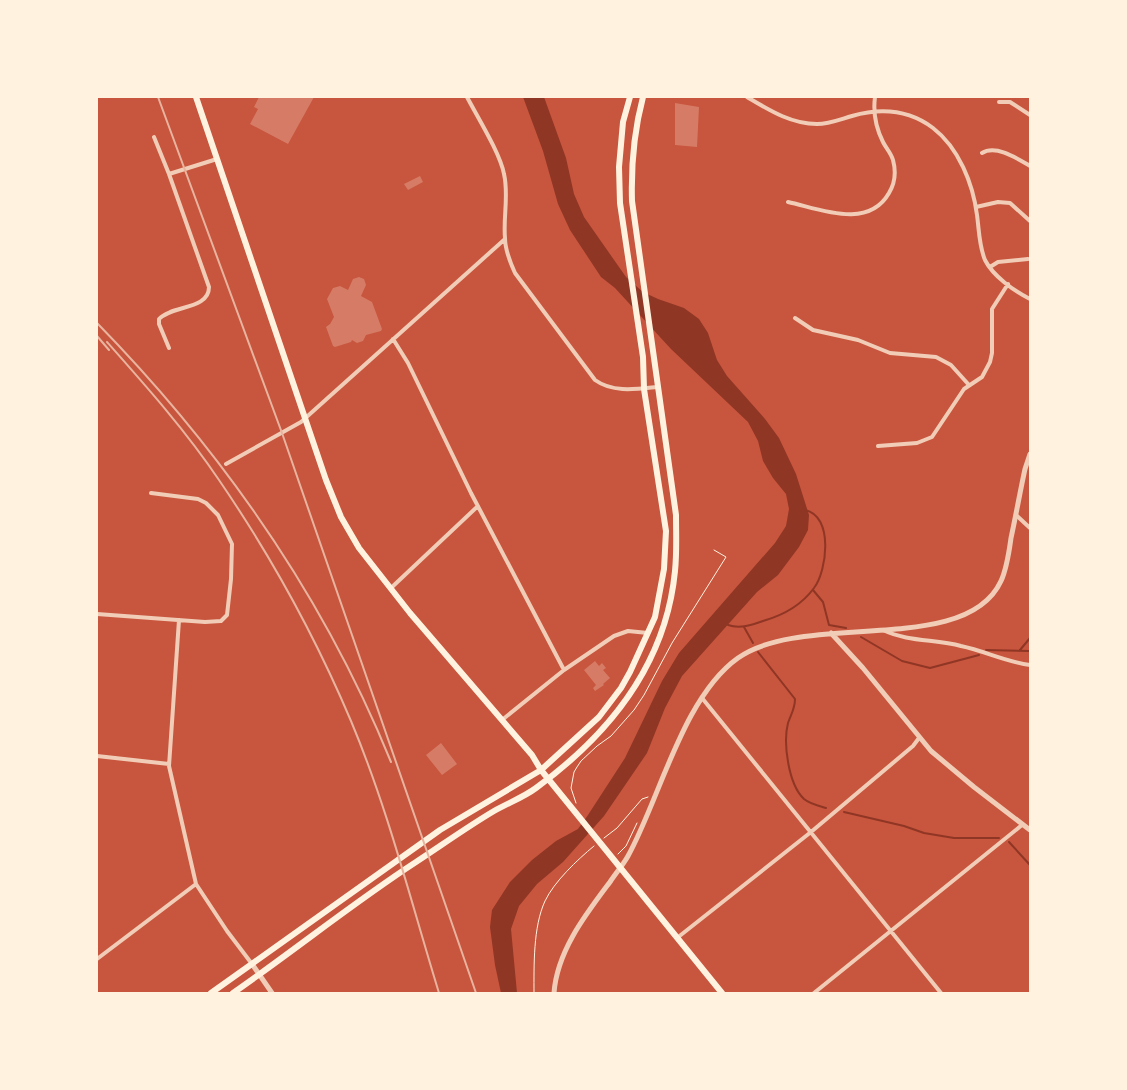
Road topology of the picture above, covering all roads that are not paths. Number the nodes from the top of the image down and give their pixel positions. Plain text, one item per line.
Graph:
1 (196, 97) edge
2 (467, 97) edge
3 (630, 97) edge
4 (643, 97) edge
5 (747, 97) edge
6 (875, 97) edge
7 (1000, 102) dead end
8 (874, 111) junction
9 (1030, 115) edge
10 (154, 137) dead end
11 (982, 153) dead end
12 (218, 159) junction
13 (1030, 166) edge
14 (170, 174) junction
15 (788, 202) dead end
16 (976, 207) junction
17 (1030, 222) edge
18 (504, 239) junction
19 (1028, 259) dead end
20 (990, 267) junction
21 (1008, 284) junction
22 (1030, 299) edge
23 (795, 318) dead end
24 (393, 339) junction
25 (169, 348) dead end
26 (969, 386) junction
27 (644, 388) junction
28 (657, 388) junction
29 (305, 418) junction
30 (878, 446) dead end
31 (1030, 454) edge
32 (226, 464) dead end
33 (151, 493) dead end
34 (478, 506) junction
35 (1016, 515) junction
36 (1030, 528) edge
37 (391, 588) junction
38 (97, 614) edge
39 (179, 620) junction
40 (881, 629) junction
41 (648, 632) junction
42 (831, 633) junction
43 (1030, 665) edge
44 (564, 670) junction
45 (702, 698) junction
46 (502, 720) junction
47 (919, 738) junction
48 (97, 756) edge
49 (168, 764) junction
50 (541, 770) junction
51 (548, 779) junction
52 (1022, 825) junction
53 (1030, 830) edge
54 (811, 832) junction
55 (620, 868) junction
56 (196, 884) junction
57 (892, 930) junction
58 (677, 938) junction
59 (97, 959) edge
60 (252, 964) junction
61 (260, 975) junction
62 (211, 993) edge
63 (233, 993) edge
64 (272, 993) edge
65 (554, 993) edge
66 (722, 993) edge
67 (814, 993) edge
68 (941, 993) edge

1 - 12 main road
2 - 18 street
3 - 27 main road
4 - 28 main road
5 - 8 street
6 - 8 street
7 - 9 street
8 - 15 street
8 - 16 street
10 - 14 street
11 - 13 street
12 - 14 street
12 - 29 main road
14 - 25 street
16 - 17 street
16 - 20 street
18 - 24 street
18 - 27 street
19 - 20 street
20 - 21 street
21 - 22 street
21 - 26 street
23 - 26 street
24 - 29 street
24 - 34 street
26 - 30 street
27 - 28 street
27 - 41 main road
28 - 51 main road
29 - 32 street
29 - 37 main road
31 - 35 street
33 - 39 street
34 - 37 street
34 - 44 street
35 - 36 street
35 - 40 street
37 - 46 main road
38 - 39 street
39 - 49 street
40 - 42 street
40 - 43 street
41 - 44 street
41 - 50 main road
42 - 45 street
42 - 47 street
44 - 46 street
45 - 54 street
45 - 55 street
46 - 50 main road
47 - 52 street
47 - 54 street
48 - 49 street
49 - 56 street
50 - 51 main road
50 - 60 main road
51 - 55 main road
51 - 61 main road
52 - 53 street
52 - 57 street
54 - 57 street
54 - 58 street
55 - 58 main road
55 - 65 street
56 - 59 street
56 - 60 street
57 - 67 street
57 - 68 street
58 - 66 main road
60 - 61 street
60 - 62 main road
61 - 63 main road
61 - 64 street

